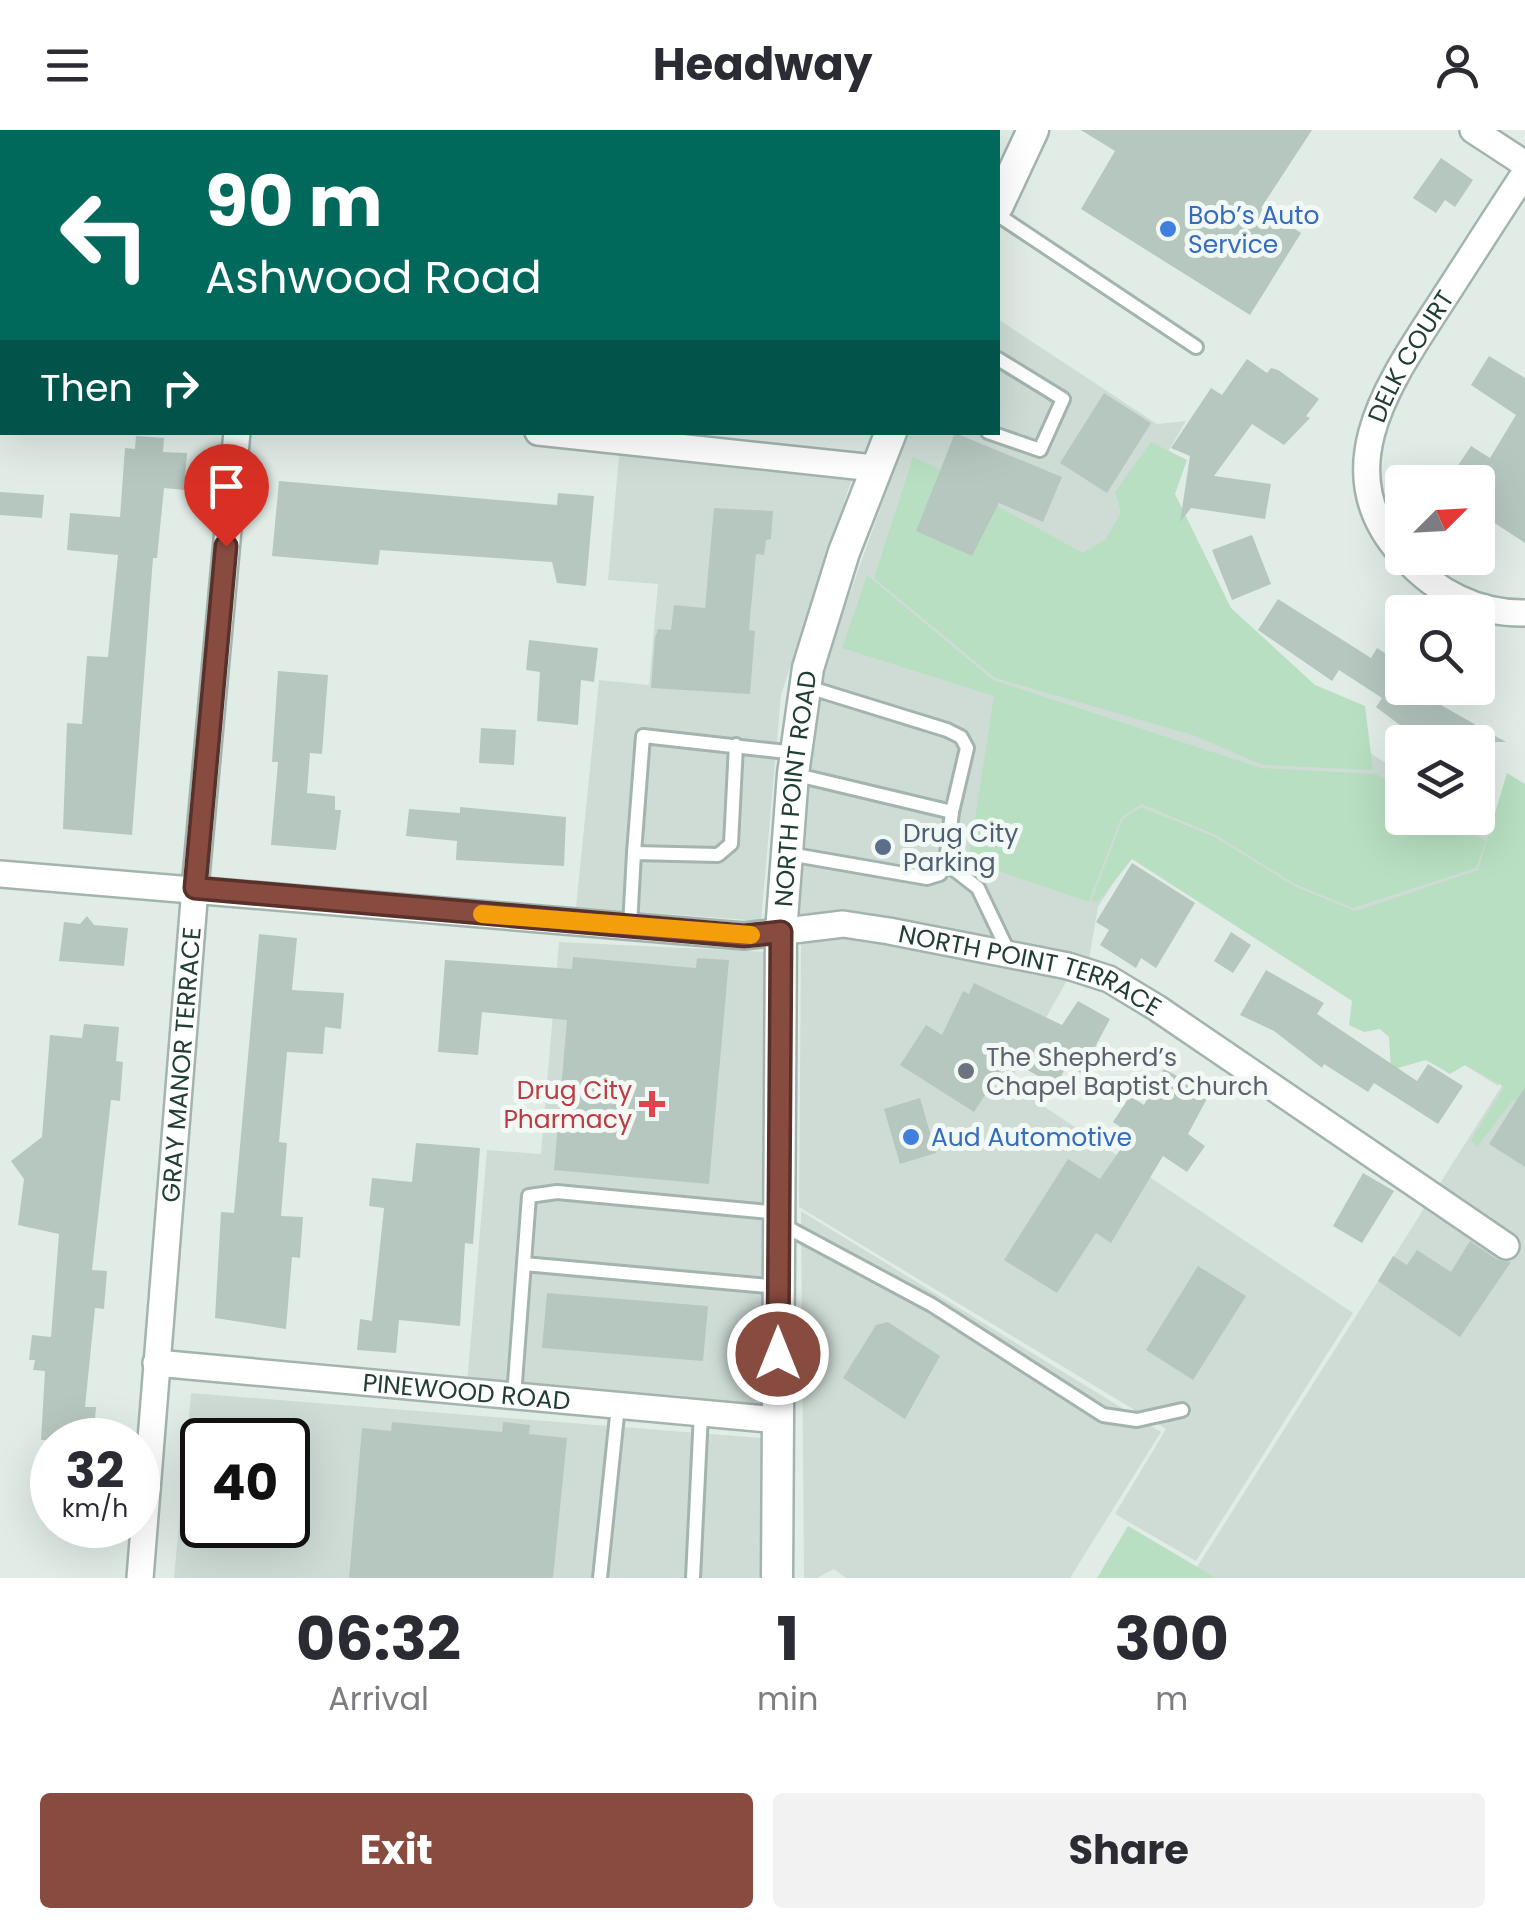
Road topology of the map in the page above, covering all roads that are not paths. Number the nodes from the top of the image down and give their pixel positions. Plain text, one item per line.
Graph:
1 (1033, 130) edge
2 (1472, 130) edge
3 (1525, 164) edge
4 (1525, 172) edge
5 (1000, 201) edge
6 (1000, 216) edge
7 (1196, 347) dead end
8 (1000, 360) edge
9 (237, 435) edge
10 (566, 435) edge
11 (890, 435) edge
12 (997, 435) edge
13 (874, 468) junction
14 (1385, 525) edge
15 (1425, 575) edge
16 (1525, 613) edge
17 (805, 686) junction
18 (736, 745) junction
19 (794, 764) junction
20 (952, 812) junction
21 (634, 853) junction
22 (787, 853) junction
23 (946, 863) junction
24 (0, 874) edge
25 (195, 888) junction
26 (630, 926) junction
27 (781, 932) junction
28 (1010, 954) junction
29 (779, 1218) junction
30 (1506, 1246) dead end
31 (524, 1264) junction
32 (778, 1288) junction
33 (156, 1363) junction
34 (514, 1396) junction
35 (618, 1406) junction
36 (1182, 1410) dead end
37 (701, 1413) junction
38 (778, 1420) junction
39 (140, 1578) edge
40 (600, 1578) edge
41 (693, 1578) edge
42 (777, 1578) edge

1 - 5 street
2 - 3 street
4 - 14 street, DELK COURT
6 - 7 lane
8 - 12 lane
9 - 25 street, GRAY MANOR TERRACE
10 - 13 street
11 - 13 street, NORTH POINT ROAD
13 - 17 street, NORTH POINT ROAD
15 - 16 street, DELK COURT
17 - 19 street, NORTH POINT ROAD
17 - 20 lane
18 - 19 lane
18 - 21 lane
18 - 21 lane
19 - 20 lane
19 - 22 street, NORTH POINT ROAD
20 - 23 lane
21 - 26 lane
22 - 23 lane
22 - 27 street, NORTH POINT ROAD
23 - 28 lane
24 - 25 street, NORTH POINT TERRACE
25 - 26 street, NORTH POINT TERRACE
25 - 33 street, GRAY MANOR TERRACE
26 - 27 street, NORTH POINT TERRACE
27 - 28 street, NORTH POINT TERRACE
27 - 29 street, NORTH POINT ROAD
28 - 30 street, NORTH POINT TERRACE
29 - 31 lane
29 - 32 street, NORTH POINT ROAD
29 - 36 lane
31 - 32 lane
31 - 34 lane
32 - 38 street, NORTH POINT ROAD
33 - 34 street, PINEWOOD ROAD
33 - 39 street, GRAY MANOR TERRACE
34 - 35 street, PINEWOOD ROAD
35 - 37 street, PINEWOOD ROAD
35 - 40 lane
37 - 38 street, PINEWOOD ROAD
37 - 41 lane
38 - 42 street, NORTH POINT ROAD

